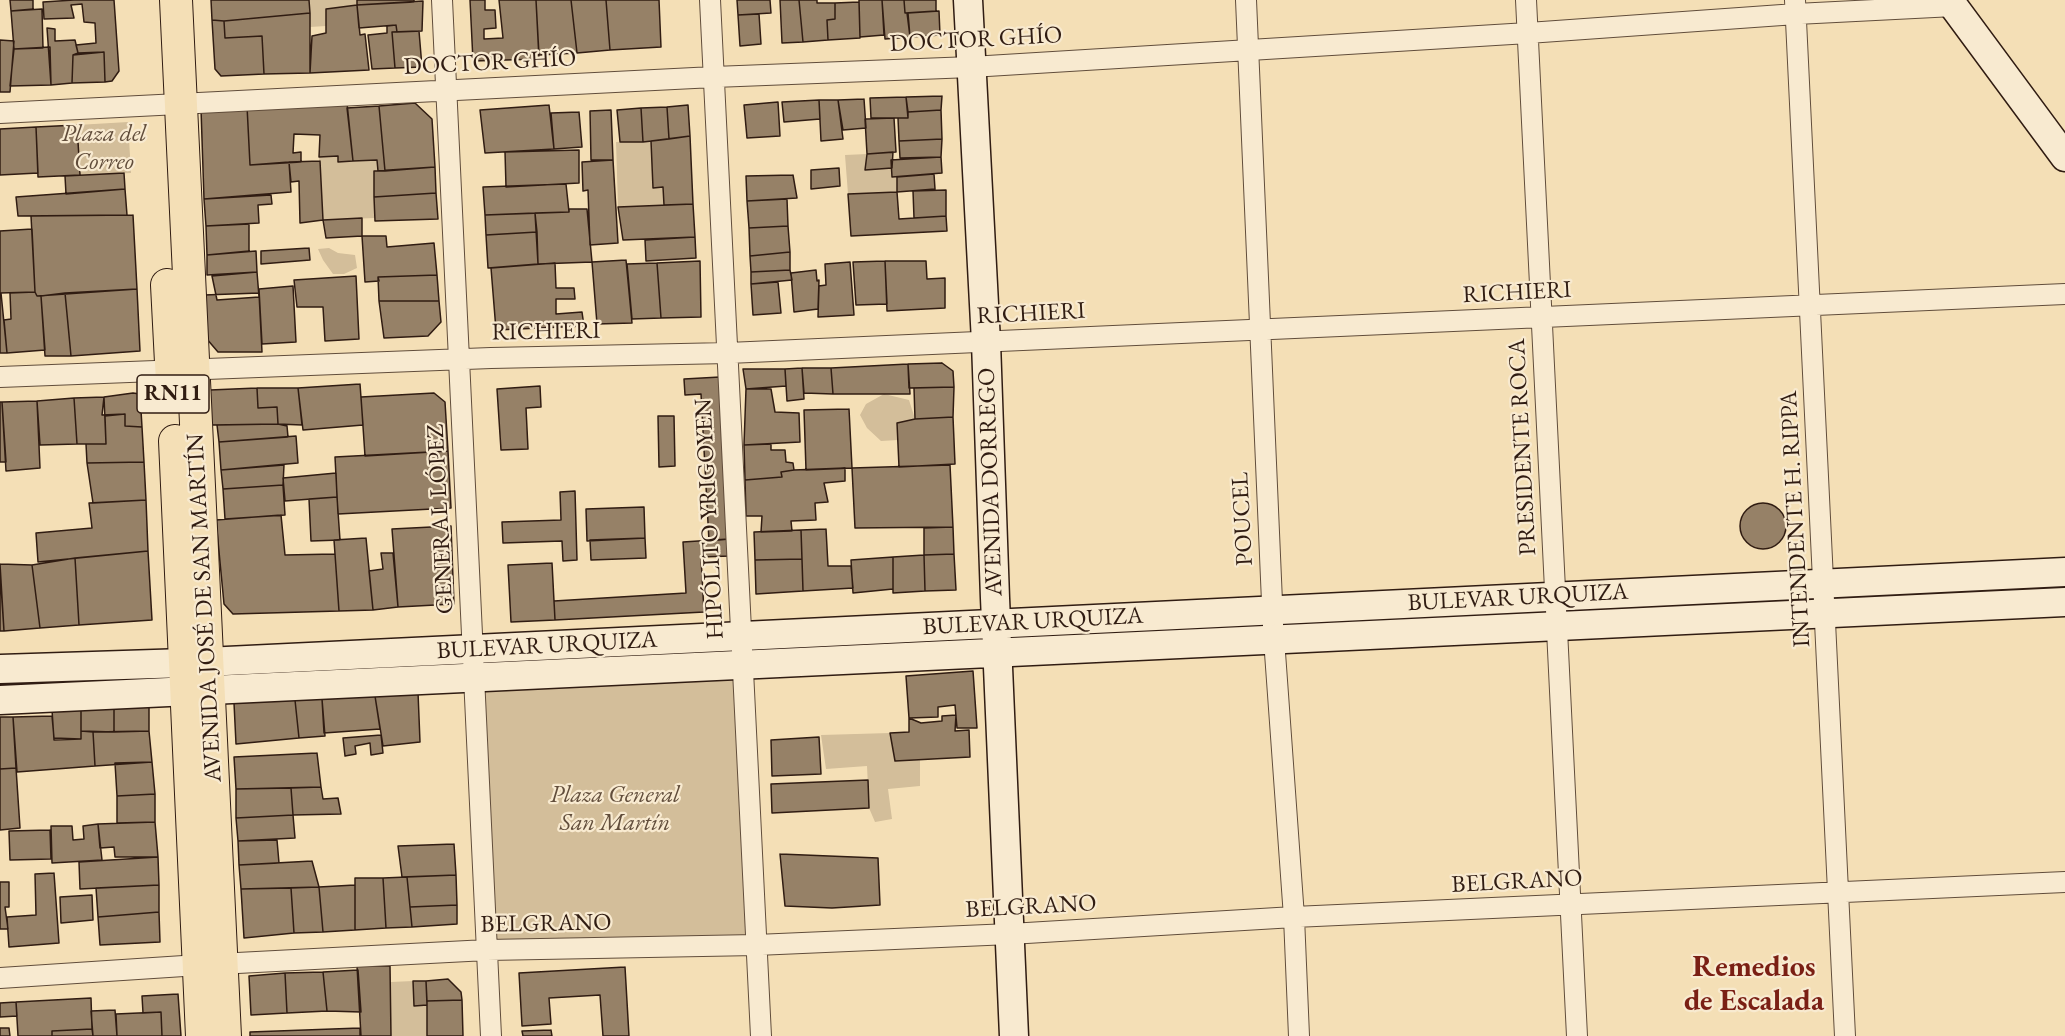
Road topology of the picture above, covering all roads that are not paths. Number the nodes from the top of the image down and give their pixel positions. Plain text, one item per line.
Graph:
1 (154, 0) edge
2 (176, 0) edge
3 (442, 0) edge
4 (710, 0) edge
5 (968, 0) edge
6 (1246, 0) edge
7 (1526, 0) edge
8 (1951, 3) edge
9 (1796, 7) edge
10 (1528, 33) junction
11 (1249, 50) junction
12 (972, 68) junction
13 (714, 77) junction
14 (447, 91) junction
15 (170, 104) junction
16 (0, 113) edge
17 (2065, 157) edge
18 (2065, 294) edge
19 (1811, 305) junction
20 (1542, 317) junction
21 (1259, 330) junction
22 (986, 342) junction
23 (728, 353) junction
24 (459, 361) junction
25 (183, 370) junction
26 (0, 377) edge
27 (2065, 572) edge
28 (1824, 584) junction
29 (1555, 596) junction
30 (2065, 602) edge
31 (1272, 610) junction
32 (1826, 613) junction
33 (996, 624) junction
34 (1557, 626) junction
35 (742, 636) junction
36 (1274, 639) junction
37 (997, 652) junction
38 (473, 663) junction
39 (743, 664) junction
40 (0, 669) edge
41 (197, 677) junction
42 (0, 700) edge
43 (2065, 882) edge
44 (1839, 894) junction
45 (1571, 904) junction
46 (1293, 917) junction
47 (1010, 934) junction
48 (756, 945) junction
49 (486, 950) junction
50 (210, 964) junction
51 (0, 978) edge
52 (202, 1036) edge
53 (225, 1036) edge
54 (490, 1036) edge
55 (761, 1036) edge
56 (1014, 1036) edge
57 (1299, 1036) edge
58 (1577, 1036) edge
59 (1845, 1036) edge

1 - 15 main road, AVENIDA JOSÉ DE SAN MARTÍN / RN11
2 - 15 main road, AVENIDA JOSÉ DE SAN MARTÍN / RN11
3 - 14 street, GENERAL LÓPEZ
4 - 13 street, HIPÓLITO YRIGOYEN
5 - 12 main road, AVENIDA DORREGO
6 - 11 street, POUCEL
7 - 10 street, PRESIDENTE ROCA
8 - 9 street, DOCTOR GHÍO
8 - 17 main road
9 - 10 street, DOCTOR GHÍO
9 - 19 street, INTENDENTE H. RIPPA
10 - 11 street, DOCTOR GHÍO
10 - 20 street, PRESIDENTE ROCA
11 - 12 street, DOCTOR GHÍO
11 - 21 street, POUCEL
12 - 13 street, DOCTOR GHÍO
12 - 22 main road, AVENIDA DORREGO
13 - 14 street, DOCTOR GHÍO
13 - 23 street, HIPÓLITO YRIGOYEN
14 - 15 street, DOCTOR GHÍO
14 - 24 street, GENERAL LÓPEZ
15 - 16 street, DOCTOR GHÍO
15 - 25 main road, AVENIDA JOSÉ DE SAN MARTÍN / RN11
18 - 19 street, RICHIERI
19 - 20 street, RICHIERI
19 - 28 street, INTENDENTE H. RIPPA
20 - 21 street, RICHIERI
20 - 29 street, PRESIDENTE ROCA
21 - 22 street, RICHIERI
21 - 31 street, POUCEL
22 - 23 street, RICHIERI
22 - 33 main road, AVENIDA DORREGO
23 - 24 street, RICHIERI
23 - 35 street, HIPÓLITO YRIGOYEN
24 - 25 street, RICHIERI
24 - 38 street, GENERAL LÓPEZ
25 - 26 street, RICHIERI
25 - 41 main road, AVENIDA JOSÉ DE SAN MARTÍN / RN11
27 - 28 main road, BULEVAR URQUIZA
28 - 29 main road, BULEVAR URQUIZA
28 - 32 street, INTENDENTE H. RIPPA
29 - 31 main road, BULEVAR URQUIZA
29 - 34 street, PRESIDENTE ROCA
30 - 32 main road, BULEVAR URQUIZA
31 - 33 main road, BULEVAR URQUIZA
31 - 36 street, POUCEL
32 - 34 main road, BULEVAR URQUIZA
32 - 44 street, INTENDENTE H. RIPPA
33 - 35 main road, BULEVAR URQUIZA
33 - 37 main road, AVENIDA DORREGO
34 - 36 main road, BULEVAR URQUIZA
34 - 45 street, PRESIDENTE ROCA
35 - 38 main road, BULEVAR URQUIZA
35 - 39 street, HIPÓLITO YRIGOYEN
36 - 37 main road, BULEVAR URQUIZA
36 - 46 street, POUCEL
37 - 39 main road, BULEVAR URQUIZA
37 - 47 main road, AVENIDA DORREGO
38 - 39 main road, BULEVAR URQUIZA
38 - 41 main road, BULEVAR URQUIZA
38 - 49 street, GENERAL LÓPEZ
39 - 48 street, HIPÓLITO YRIGOYEN
40 - 41 main road, BULEVAR URQUIZA
41 - 42 main road, BULEVAR URQUIZA
41 - 50 main road, AVENIDA JOSÉ DE SAN MARTÍN / RN11
43 - 44 street, BELGRANO
44 - 45 street, BELGRANO
44 - 59 street, INTENDENTE H. RIPPA
45 - 46 street, BELGRANO
45 - 58 street, PRESIDENTE ROCA
46 - 47 street, BELGRANO
46 - 57 street, POUCEL
47 - 48 street, BELGRANO
47 - 56 main road, AVENIDA DORREGO
48 - 49 street, BELGRANO
48 - 55 street, HIPÓLITO YRIGOYEN
49 - 50 street, BELGRANO
49 - 54 street, GENERAL LÓPEZ
50 - 51 street, BELGRANO
50 - 52 main road, AVENIDA JOSÉ DE SAN MARTÍN / RN11
50 - 53 main road, AVENIDA JOSÉ DE SAN MARTÍN / RN11

